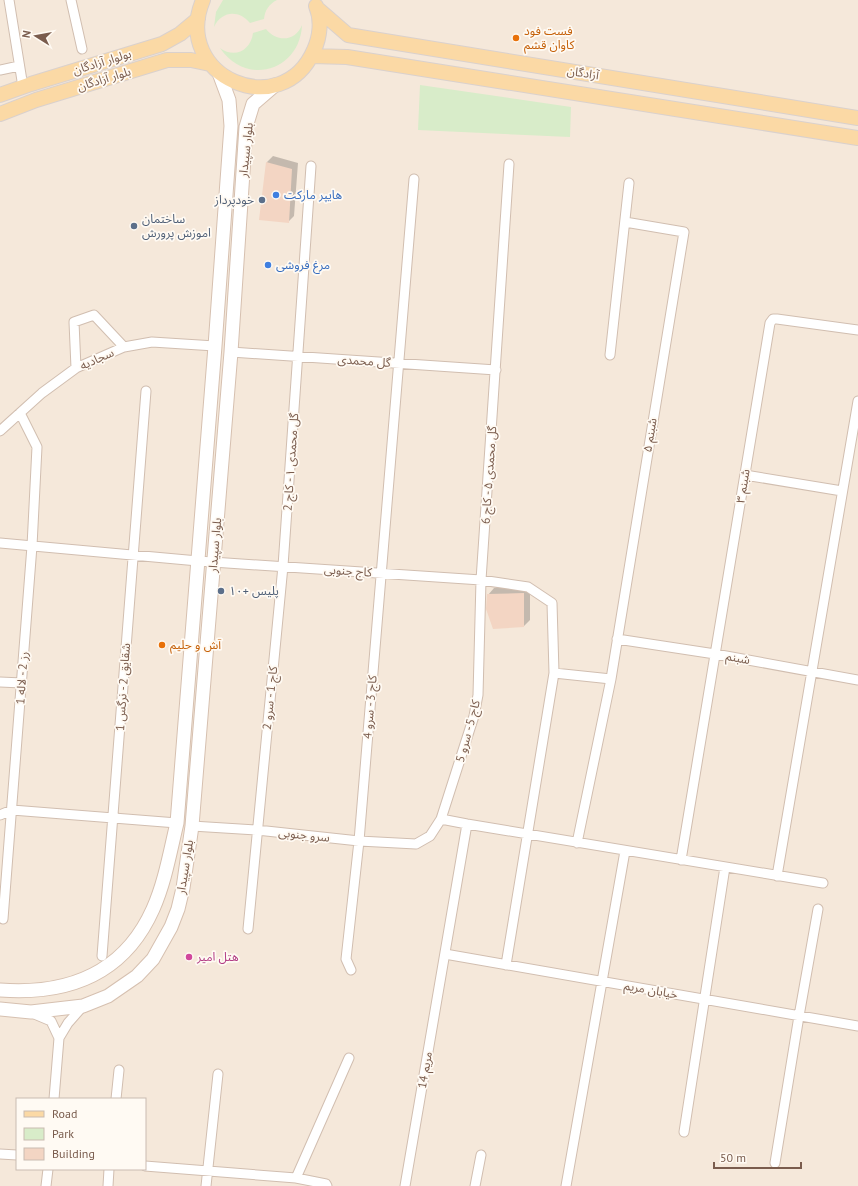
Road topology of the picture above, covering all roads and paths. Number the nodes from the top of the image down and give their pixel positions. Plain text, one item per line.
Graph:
1 (9, 0) edge
2 (72, 0) edge
3 (203, 0) edge
4 (316, 5) edge
5 (198, 19) junction
6 (82, 49) dead end
7 (312, 56) junction
8 (20, 66) junction
9 (214, 69) junction
10 (0, 70) edge
11 (275, 85) junction
12 (23, 87) junction
13 (0, 95) edge
14 (761, 102) junction
15 (0, 114) edge
16 (858, 118) edge
17 (757, 122) junction
18 (858, 138) edge
19 (509, 164) dead end
20 (311, 166) dead end
21 (414, 179) dead end
22 (629, 183) dead end
23 (624, 222) junction
24 (858, 330) edge
25 (215, 346) junction
26 (124, 347) junction
27 (231, 352) junction
28 (610, 355) dead end
29 (298, 357) junction
30 (399, 364) junction
31 (76, 368) junction
32 (496, 370) junction
33 (146, 391) dead end
34 (858, 401) edge
35 (20, 413) junction
36 (0, 431) edge
37 (745, 475) junction
38 (842, 491) junction
39 (0, 543) edge
40 (32, 546) junction
41 (133, 555) junction
42 (198, 561) junction
43 (214, 562) junction
44 (283, 566) junction
45 (381, 573) junction
46 (481, 580) junction
47 (617, 639) junction
48 (715, 654) junction
49 (813, 672) junction
50 (554, 673) junction
51 (611, 679) junction
52 (858, 680) edge
53 (0, 682) edge
54 (22, 683) junction
55 (0, 809) edge
56 (12, 810) junction
57 (0, 815) edge
58 (113, 818) junction
59 (441, 819) junction
60 (177, 823) junction
61 (467, 824) junction
62 (192, 826) junction
63 (257, 830) junction
64 (527, 834) junction
65 (359, 841) junction
66 (578, 843) junction
67 (416, 844) joint
68 (625, 851) junction
69 (680, 860) junction
70 (725, 867) junction
71 (777, 876) junction
72 (823, 883) dead end
73 (818, 909) dead end
74 (3, 919) dead end
75 (248, 929) dead end
76 (445, 954) junction
77 (102, 956) dead end
78 (506, 965) junction
79 (351, 970) dead end
80 (602, 981) junction
81 (0, 990) edge
82 (704, 999) junction
83 (83, 1006) junction
84 (0, 1009) edge
85 (31, 1012) junction
86 (799, 1016) junction
87 (858, 1026) edge
88 (58, 1038) junction
89 (349, 1058) dead end
90 (119, 1070) dead end
91 (218, 1074) dead end
92 (54, 1098) edge
93 (116, 1098) edge
94 (684, 1132) dead end
95 (0, 1154) edge
96 (16, 1155) edge
97 (481, 1155) dead end
98 (775, 1163) dead end
99 (146, 1166) edge
100 (48, 1170) edge
101 (109, 1170) edge
102 (208, 1171) junction
103 (296, 1178) junction
104 (46, 1186) edge
105 (108, 1186) edge
106 (206, 1186) edge
107 (327, 1186) edge
108 (405, 1186) edge
109 (476, 1186) edge
110 (566, 1186) edge

1 - 8 street
2 - 6 street
3 - 5 main road
4 - 7 main road
4 - 14 main road, آزادگان
5 - 9 main road
5 - 12 main road, بولوار آزادگان
7 - 11 main road
7 - 17 main road, آزادگان
8 - 10 street
8 - 12 street
9 - 11 main road
9 - 15 main road, بلوار آزادگان
9 - 25 street, بلوار سپیدار
11 - 27 street, بلوار سپیدار
12 - 13 main road, بولوار آزادگان
14 - 16 main road, آزادگان
14 - 17 main road
17 - 18 main road, آزادگان
19 - 32 street, گل محمدی ۵ - کاج 6
20 - 29 street, گل محمدی ۱ - کاج 2
21 - 30 street, کاج 3 - سرو 4
22 - 23 street
23 - 28 street
23 - 47 street, شبنم ۵
24 - 37 street, شبنم ۳
25 - 26 street, سجادیه
25 - 42 street, بلوار سپیدار
26 - 31 street, سجادیه
26 - 31 street
27 - 29 street, گل محمدی
27 - 43 street, بلوار سپیدار
29 - 30 street, گل محمدی
29 - 44 street, گل محمدی ۱ - کاج 2
30 - 32 street, گل محمدی
30 - 45 street, کاج 3 - سرو 4
31 - 35 street, سجادیه
32 - 46 street, گل محمدی ۵ - کاج 6
33 - 41 street, شقایق 2 - نرگس 1
34 - 38 street
35 - 36 street, سجادیه
35 - 40 street, رز 2 - لاله 1
37 - 38 street
37 - 48 street, شبنم ۳
38 - 49 street
39 - 40 street, کاج جنوبی
40 - 41 street, کاج جنوبی
40 - 54 street, رز 2 - لاله 1
41 - 42 street, کاج جنوبی
41 - 58 street, شقایق 2 - نرگس 1
42 - 43 street, کاج جنوبی
42 - 60 street, بلوار سپیدار
43 - 44 street, کاج جنوبی
43 - 62 street, بلوار سپیدار
44 - 45 street, کاج جنوبی
44 - 63 street, کاج 1 - سرو 2
45 - 46 street, کاج جنوبی
45 - 65 street, کاج 3 - سرو 4
46 - 50 street, کاج جنوبی
46 - 59 street, کاج 5 - سرو 5
47 - 48 street, شبنم
47 - 51 street, شبنم ۵
48 - 49 street, شبنم
48 - 69 street, شبنم ۳
49 - 52 street, شبنم
49 - 71 street
50 - 51 street
50 - 64 street
51 - 66 street, شبنم ۵
53 - 54 street
54 - 56 street, رز 2 - لاله 1
55 - 56 street
56 - 57 street
56 - 58 street
56 - 74 street, رز 2 - لاله 1
58 - 60 street
58 - 77 street, شقایق 2 - نرگس 1
59 - 61 street
59 - 67 street, کاج 5 - سرو 5
60 - 81 street, بلوار سپیدار
61 - 64 street
61 - 76 street, مریم 14
62 - 63 street, سرو جنوبی
62 - 83 street, بلوار سپیدار
63 - 65 street, سرو جنوبی
63 - 75 street, کاج 1 - سرو 2
64 - 66 street
64 - 78 street
65 - 67 street, سرو جنوبی
65 - 79 street, کاج 3 - سرو 4
66 - 68 street
68 - 69 street
68 - 80 street
69 - 70 street
70 - 71 street
70 - 82 street
71 - 72 street
73 - 86 street
76 - 78 street, خیابان مریم
76 - 108 street, مریم 14
78 - 80 street, خیابان مریم
80 - 82 street, خیابان مریم
80 - 110 street
82 - 86 street, خیابان مریم
82 - 94 street
83 - 85 street, بلوار سپیدار
83 - 88 street
84 - 85 street, بلوار سپیدار
85 - 88 street
86 - 87 street, خیابان مریم
86 - 98 street
88 - 92 street
89 - 103 street
90 - 93 street
91 - 102 street
95 - 96 street
97 - 109 street
99 - 102 street
100 - 104 street
101 - 105 street
102 - 103 street
102 - 106 street
103 - 107 street

